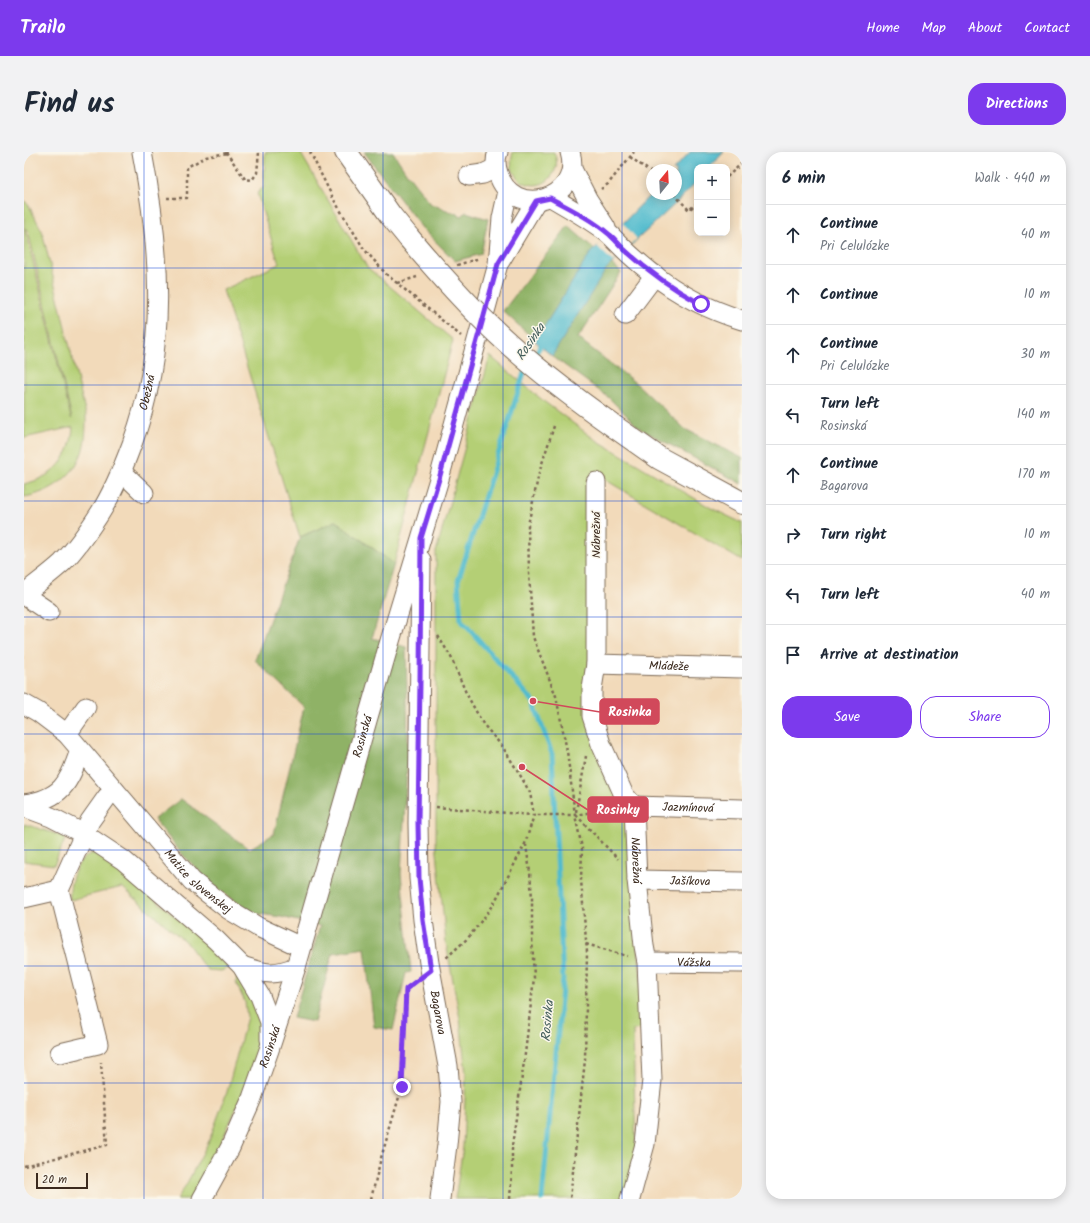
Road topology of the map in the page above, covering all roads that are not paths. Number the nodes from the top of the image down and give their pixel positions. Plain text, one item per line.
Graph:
1 (142, 152) edge
2 (346, 152) edge
3 (497, 160) edge
4 (571, 161) edge
5 (469, 176) dead end
6 (508, 191) junction
7 (543, 199) junction
8 (610, 235) junction
9 (498, 264) junction
10 (655, 276) junction
11 (625, 315) dead end
12 (742, 320) edge
13 (122, 472) junction
14 (596, 482) dead end
15 (144, 493) dead end
16 (742, 503) edge
17 (421, 538) junction
18 (24, 594) edge
19 (49, 612) dead end
20 (596, 664) junction
21 (742, 668) edge
22 (24, 704) edge
23 (86, 707) dead end
24 (67, 734) junction
25 (80, 750) junction
26 (115, 791) junction
27 (24, 806) edge
28 (634, 806) junction
29 (742, 809) edge
30 (84, 834) junction
31 (637, 880) junction
32 (742, 882) edge
33 (59, 890) junction
34 (24, 898) edge
35 (301, 947) junction
36 (647, 962) junction
37 (742, 963) edge
38 (242, 966) junction
39 (296, 967) junction
40 (270, 1050) junction
41 (60, 1053) dead end
42 (202, 1199) edge
43 (440, 1199) edge
44 (630, 1199) edge

1 - 13 street, Obežná
2 - 16 main road, bridge
3 - 5 street
3 - 6 street
4 - 7 street, Rosinská
4 - 8 street
6 - 7 street
6 - 9 street, Rosinská
7 - 8 street
7 - 9 street, Rosinská
8 - 10 street
9 - 17 street, Rosinská
10 - 11 street
10 - 12 street
13 - 15 street
13 - 18 street, Obežná
14 - 20 street, Nábrežná
17 - 35 street, Rosinská
17 - 43 street, Bagarova
18 - 19 street
20 - 21 street, Mládeže
20 - 28 street, Nábrežná
22 - 24 street, Matice slovenskej
23 - 24 street
24 - 25 street, Matice slovenskej
25 - 26 street, Matice slovenskej
25 - 27 street
26 - 30 street
26 - 35 street, Matice slovenskej
27 - 30 street
28 - 29 street, Jazmínová
28 - 31 street, Nábrežná
30 - 33 street
30 - 38 street
31 - 32 street, Jašíkova
31 - 36 street, Nábrežná
33 - 34 street
33 - 41 street
35 - 39 street, Rosinská
36 - 37 street, Vážska
36 - 44 street, Nábrežná
38 - 39 street
38 - 40 street
39 - 40 street, Rosinská
40 - 42 street, Rosinská

